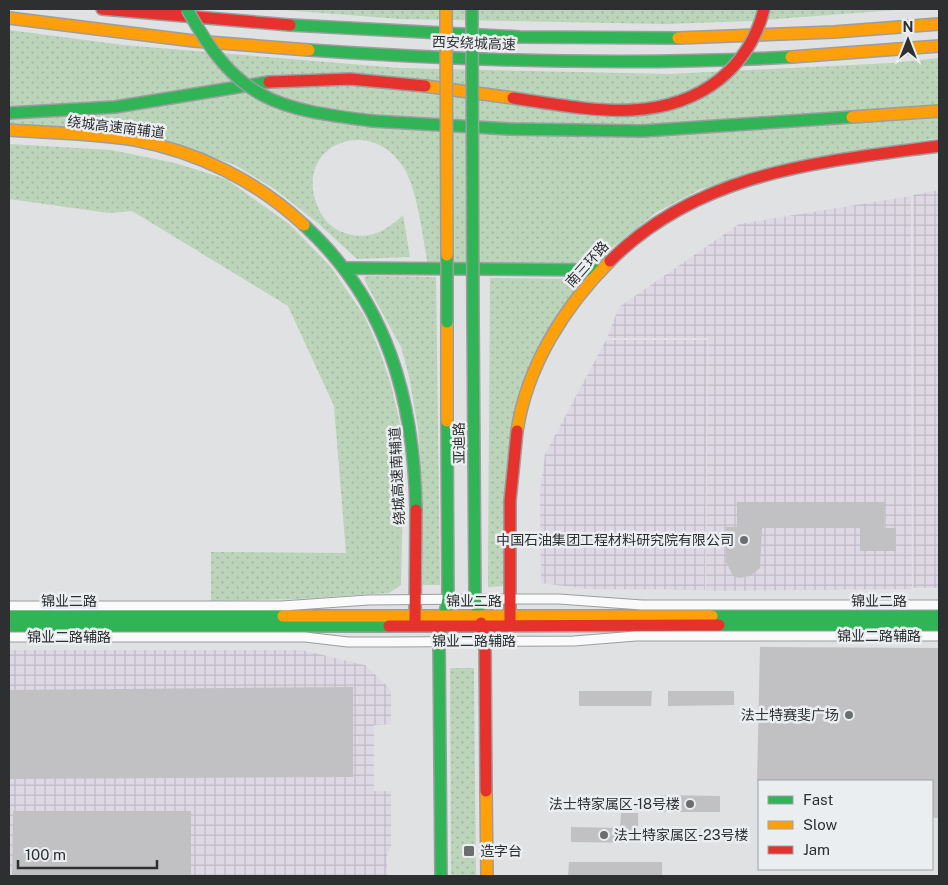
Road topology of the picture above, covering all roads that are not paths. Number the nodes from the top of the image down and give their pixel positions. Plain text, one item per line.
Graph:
1 (102, 9) edge
2 (187, 9) edge
3 (446, 9) edge
4 (472, 9) edge
5 (764, 9) edge
6 (9, 18) edge
7 (939, 24) edge
8 (939, 46) edge
9 (939, 111) edge
10 (9, 113) edge
11 (9, 130) edge
12 (939, 146) edge
13 (347, 268) junction
14 (598, 270) junction
15 (415, 599) junction
16 (448, 599) junction
17 (475, 599) junction
18 (510, 600) junction
19 (939, 605) edge
20 (9, 606) edge
21 (9, 616) edge
22 (939, 616) edge
23 (415, 620) junction
24 (445, 621) junction
25 (479, 621) junction
26 (510, 621) junction
27 (939, 625) edge
28 (9, 626) edge
29 (939, 636) edge
30 (9, 637) edge
31 (485, 641) junction
32 (440, 642) junction
33 (441, 876) edge
34 (487, 876) edge

1 - 7 main road, 西安绕城高速
2 - 9 main road, bridge
3 - 16 main road, 亚迪路, bridge
4 - 17 main road, 亚迪路, bridge
5 - 10 main road, bridge
6 - 8 main road, 西安绕城高速
11 - 13 main road, 绕城高速南辅道
12 - 14 main road, 南三环路
13 - 14 main road
13 - 15 main road, 绕城高速南辅道
14 - 18 main road, 南三环路
15 - 16 street
15 - 20 street
15 - 23 main road, 绕城高速南辅道
16 - 17 street
16 - 24 main road, 亚迪路
17 - 18 street
17 - 25 main road, 亚迪路
18 - 19 street
18 - 26 main road, 南三环路
21 - 23 main road, 锦业二路
22 - 26 main road, 锦业二路
23 - 24 main road, 锦业二路
23 - 28 main road, 锦业二路
24 - 25 main road, 锦业二路
24 - 32 main road, 亚迪路
25 - 26 main road, 锦业二路
25 - 31 main road, 亚迪路
26 - 27 main road, 锦业二路
29 - 31 street, 锦业二路辅路
30 - 32 street, 锦业二路辅路
31 - 32 street, 锦业二路辅路
31 - 34 main road, 亚迪路
32 - 33 main road, 亚迪路

